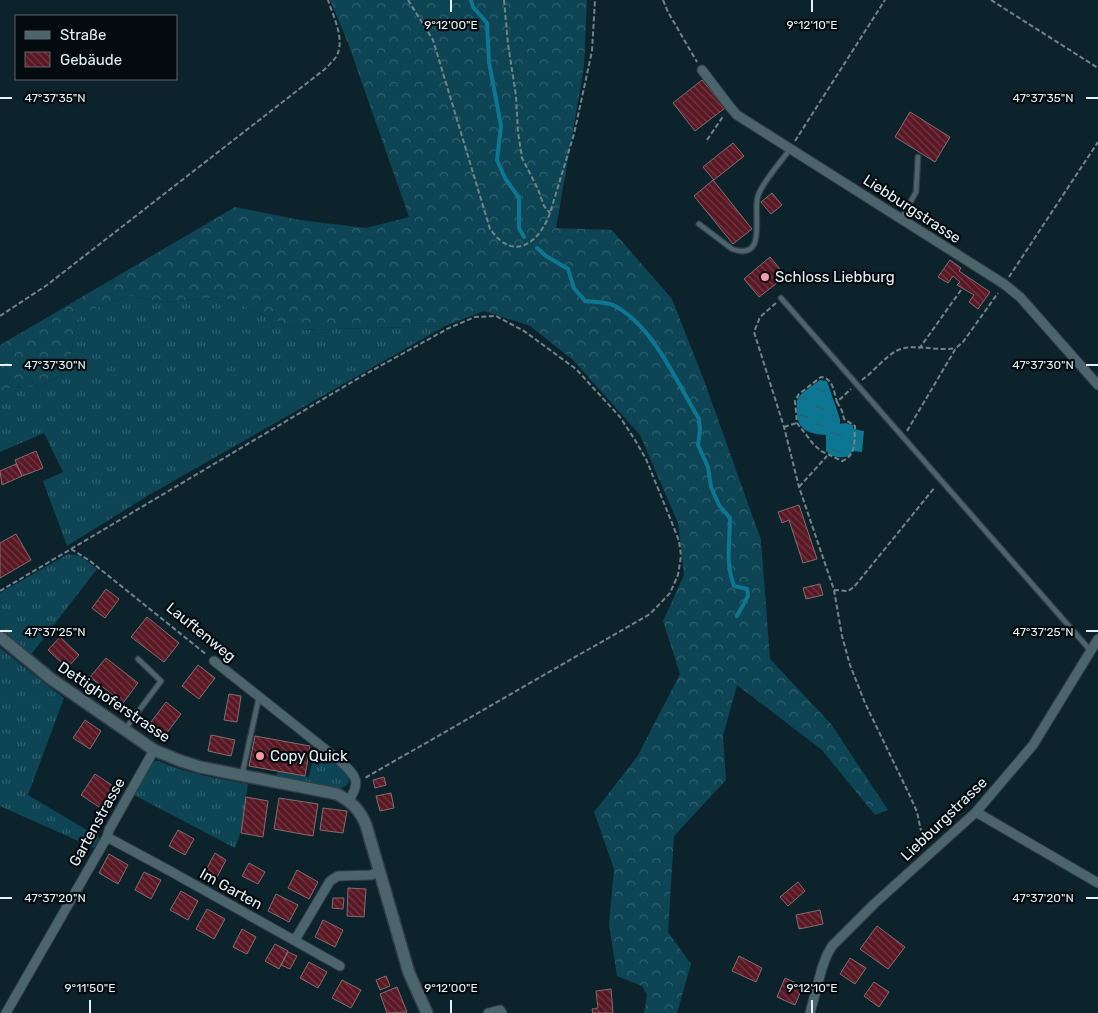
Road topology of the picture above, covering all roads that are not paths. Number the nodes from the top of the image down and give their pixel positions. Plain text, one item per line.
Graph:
1 (702, 70) road end
2 (791, 147) junction
3 (918, 157) dead end
4 (900, 219) junction
5 (699, 224) dead end
6 (782, 298) road end
7 (1098, 385) edge
8 (0, 637) edge
9 (1098, 639) edge
10 (1091, 651) junction
11 (138, 659) dead end
12 (214, 661) road end
13 (259, 696) junction
14 (124, 729) junction
15 (154, 750) junction
16 (242, 775) junction
17 (349, 800) junction
18 (976, 812) junction
19 (107, 837) junction
20 (379, 872) junction
21 (1098, 883) edge
22 (295, 940) junction
23 (340, 966) dead end
24 (6, 1013) edge
25 (427, 1013) edge
26 (488, 1013) edge
27 (502, 1013) edge
28 (810, 1013) edge

1 - 2 street, Liebburgstrasse
2 - 4 street, Liebburgstrasse
2 - 5 lane
3 - 4 lane
4 - 7 street, Liebburgstrasse
6 - 10 lane
8 - 14 street, Dettighoferstrasse
9 - 10 street, Liebburgstrasse
10 - 18 street, Liebburgstrasse
11 - 14 lane
12 - 13 street, Lauftenweg
13 - 16 lane
13 - 17 street, Lauftenweg
14 - 15 street, Dettighoferstrasse
15 - 16 street, Dettighoferstrasse
15 - 19 street, Gartenstrasse
16 - 17 street, Dettighoferstrasse
17 - 20 street
18 - 21 street
18 - 28 street, Liebburgstrasse
19 - 22 street, Im Garten
19 - 24 street, Gartenstrasse
20 - 22 street
20 - 25 street
22 - 23 street, Im Garten
26 - 27 street

